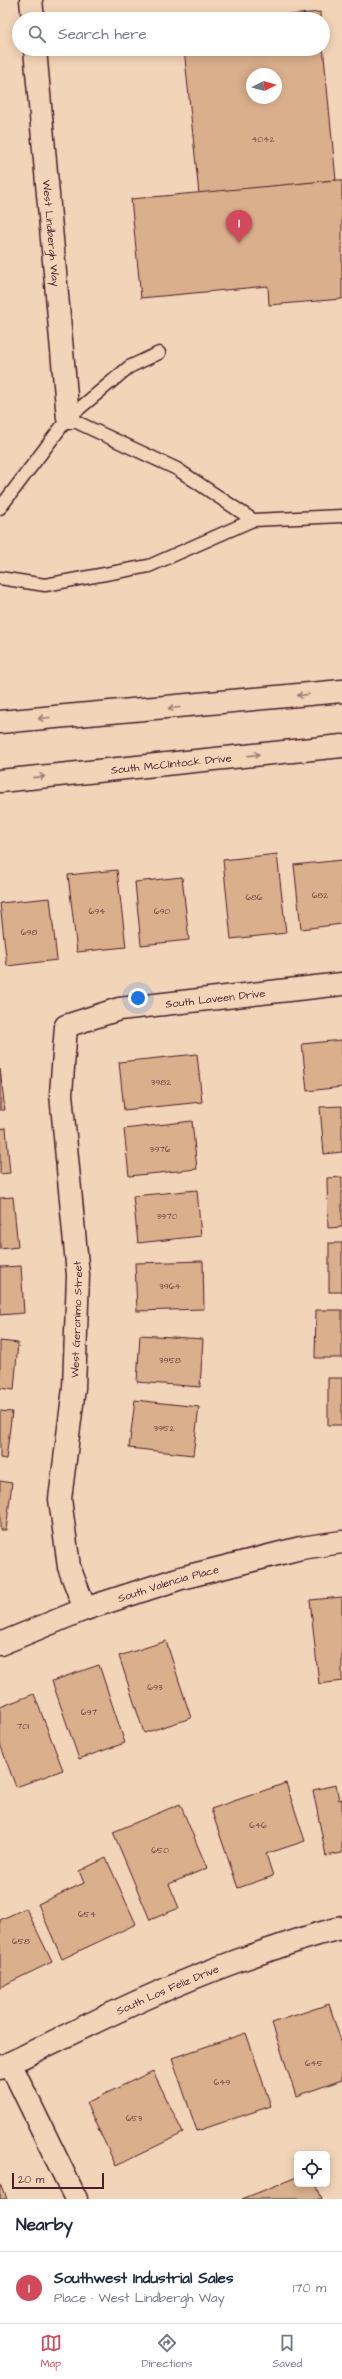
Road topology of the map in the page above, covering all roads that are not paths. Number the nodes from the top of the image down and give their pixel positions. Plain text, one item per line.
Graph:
1 (31, 0) edge
2 (32, 12) edge
3 (36, 56) edge
4 (159, 353) dead end
5 (68, 418) junction
6 (0, 508) edge
7 (342, 516) edge
8 (253, 520) junction
9 (0, 578) edge
10 (342, 691) edge
11 (0, 722) edge
12 (342, 746) edge
13 (0, 781) edge
14 (342, 984) edge
15 (66, 1026) joint
16 (342, 1542) edge
17 (85, 1609) junction
18 (0, 1644) edge
19 (342, 1928) edge
20 (5, 2066) edge
21 (76, 2199) edge

1 - 2 street
3 - 5 street, West Lindbergh Way
4 - 5 lane
5 - 6 lane
5 - 8 lane
7 - 8 lane
8 - 9 lane
10 -> 11 street
13 -> 12 street, South McClintock Drive
14 - 15 street, South Laveen Drive
15 - 17 street, West Geronimo Street
16 - 17 street, South Valencia Place
17 - 18 street, South Valencia Place
19 - 20 street, South Los Feliz Drive
20 - 21 street

